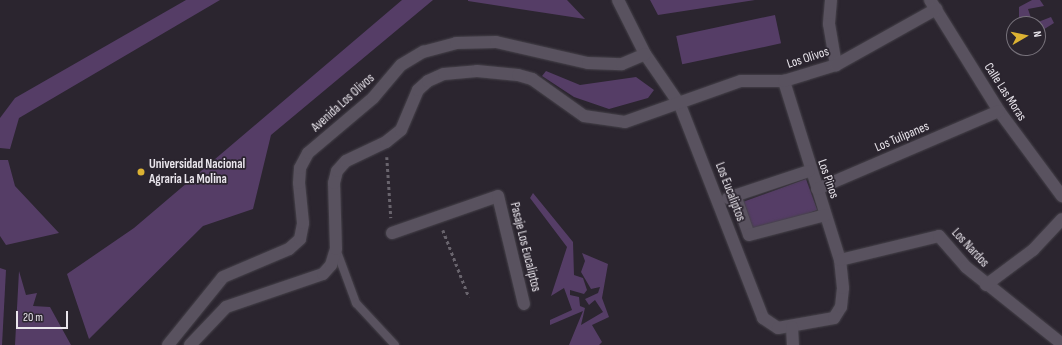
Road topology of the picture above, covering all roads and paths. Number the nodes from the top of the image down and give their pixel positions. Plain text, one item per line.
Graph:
1 (618, 0) edge
2 (831, 0) edge
3 (933, 4) edge
4 (645, 54) junction
5 (836, 65) junction
6 (784, 81) junction
7 (680, 105) junction
8 (999, 111) junction
9 (386, 142) junction
10 (809, 171) junction
11 (817, 189) junction
12 (735, 195) junction
13 (1062, 196) edge
14 (720, 201) junction
15 (825, 215) junction
16 (439, 218) junction
17 (1062, 219) edge
18 (392, 233) joint
19 (336, 249) junction
20 (840, 260) junction
21 (986, 285) junction
22 (843, 288) joint
23 (469, 296) dead end
24 (524, 304) dead end
25 (792, 327) junction
26 (1060, 339) edge
27 (168, 345) edge
28 (190, 345) edge
29 (395, 345) edge
30 (793, 345) edge

1 - 4 street, Los Eucaliptos
2 - 5 street
3 - 5 street, Los Olivos
3 - 8 street, Calle Las Moras
4 - 7 street, Los Eucaliptos
4 - 27 street, Avenida Los Olivos
5 - 6 street, Los Olivos
6 - 7 street, Los Olivos
6 - 10 street, Los Pinos
7 - 9 street, Los Olivos
7 - 14 street, Los Eucaliptos
8 - 11 street, Los Tulipanes
8 - 13 street, Calle Las Moras
9 - 18 path
9 - 19 street, Los Olivos
10 - 11 street, Los Pinos
10 - 12 street
11 - 15 street, Los Pinos
12 - 14 street
12 - 15 street
14 - 25 street, Los Eucaliptos
15 - 20 street, Los Pinos
16 - 18 street
16 - 23 path
16 - 24 street, Pasaje Los Eucaliptos
17 - 21 street
19 - 28 street
19 - 29 lane
20 - 21 street, Los Nardos
20 - 22 street, Los Pinos
21 - 26 street, Los Nardos
22 - 25 street, Los Eucaliptos
25 - 30 street

